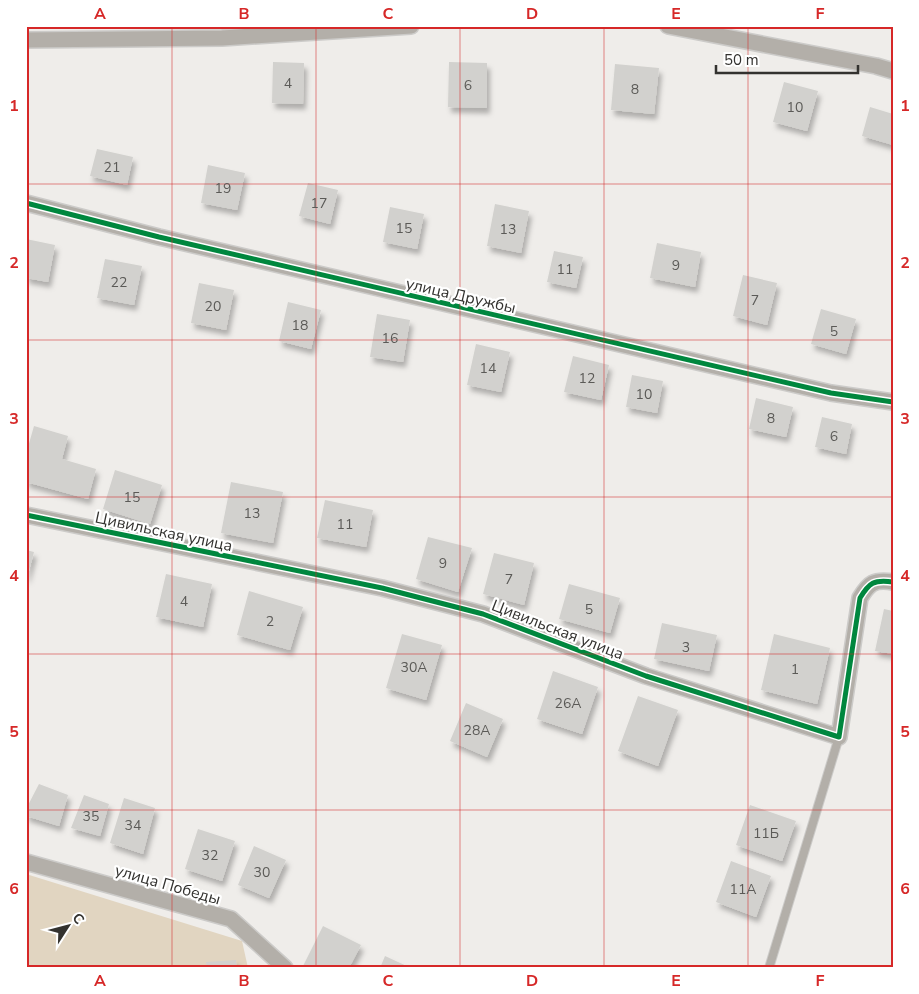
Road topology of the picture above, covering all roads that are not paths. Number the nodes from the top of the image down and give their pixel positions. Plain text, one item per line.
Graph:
1 (411, 26) edge
2 (668, 26) edge
3 (26, 40) edge
4 (893, 71) edge
5 (26, 203) edge
6 (893, 402) edge
7 (26, 515) edge
8 (893, 582) edge
9 (840, 736) junction
10 (26, 862) edge
11 (285, 968) edge
12 (769, 968) edge

1 - 3 street
2 - 4 street
5 - 6 street, улица Дружбы
7 - 9 street, Цивильская улица
8 - 9 street
9 - 12 lane
10 - 11 street, улица Победы

